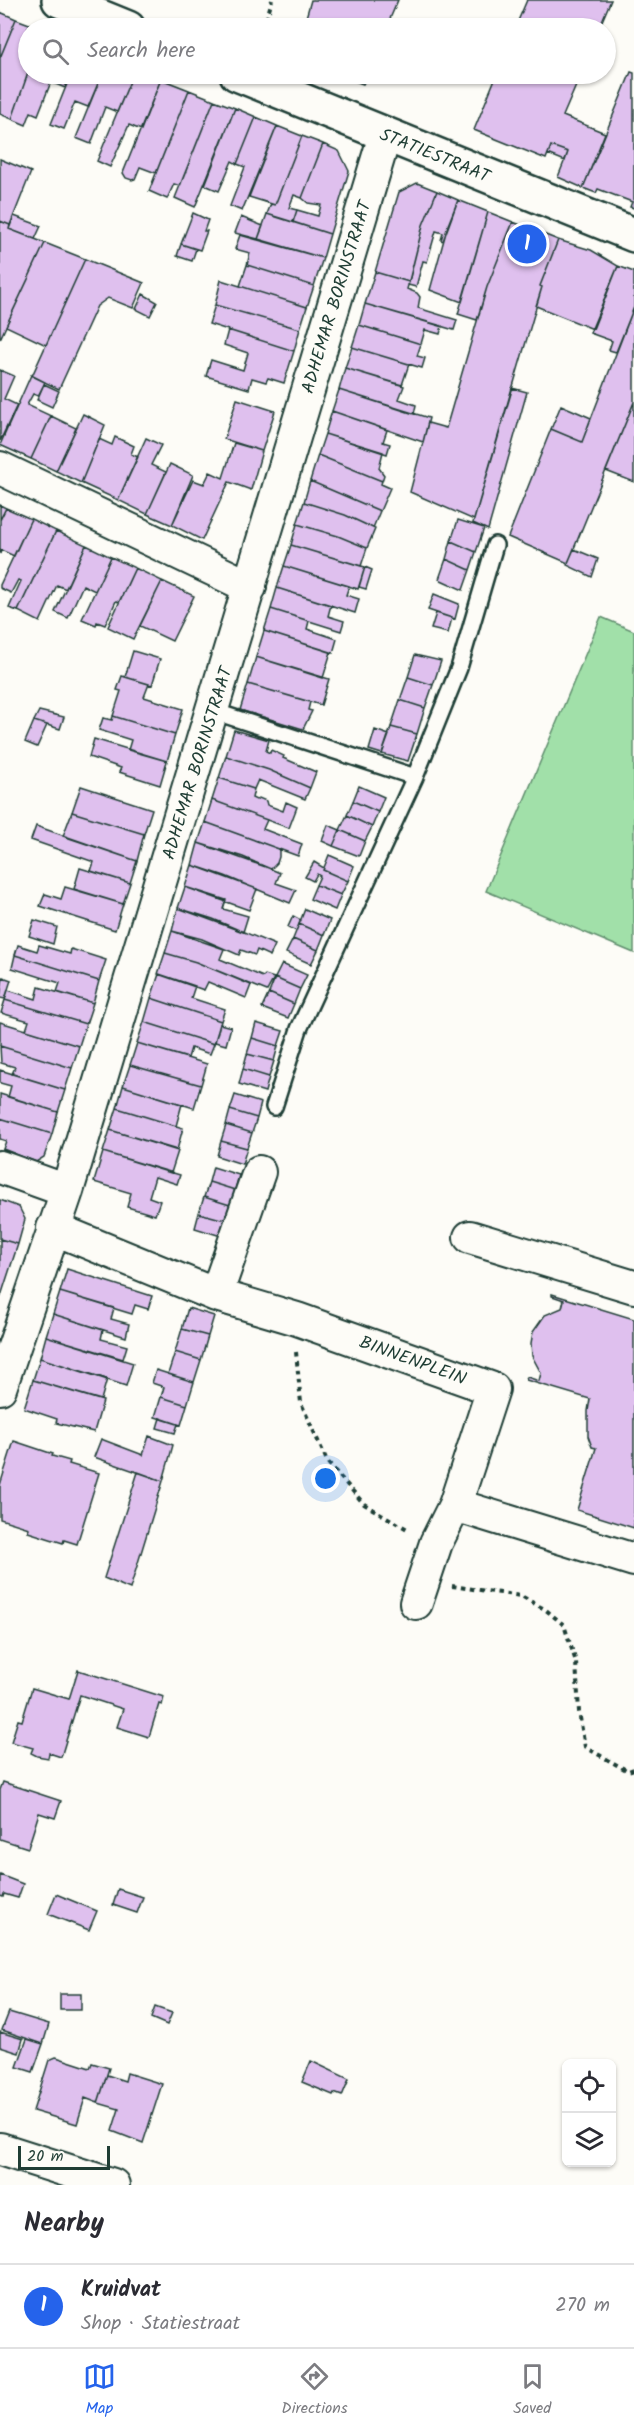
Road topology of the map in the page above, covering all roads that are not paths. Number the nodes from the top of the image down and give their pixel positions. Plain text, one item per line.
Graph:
1 (59, 0) edge
2 (103, 18) edge
3 (261, 84) edge
4 (385, 135) junction
5 (634, 236) edge
6 (0, 468) edge
7 (495, 545) dead end
8 (250, 587) junction
9 (213, 711) junction
10 (416, 777) junction
11 (274, 1107) dead end
12 (0, 1167) edge
13 (259, 1172) dead end
14 (67, 1191) junction
15 (53, 1228) junction
16 (470, 1237) dead end
17 (634, 1287) edge
18 (216, 1295) junction
19 (0, 1388) edge
20 (455, 1505) junction
21 (634, 1560) edge
22 (419, 1592) road end
23 (0, 2149) edge
24 (113, 2185) edge

1 - 2 street
3 - 4 street, STATIESTRAAT
4 - 5 street, STATIESTRAAT
4 - 8 street, ADHEMAR BORINSTRAAT
6 - 8 street
7 - 10 lane
8 - 9 street, ADHEMAR BORINSTRAAT
9 - 10 lane
9 - 14 street, ADHEMAR BORINSTRAAT
10 - 11 lane
12 - 14 street
13 - 18 street
14 - 15 street, ADHEMAR BORINSTRAAT
15 - 18 street, BINNENPLEIN
15 - 19 street, ADHEMAR BORINSTRAAT
16 - 17 street
18 - 20 street, BINNENPLEIN
20 - 21 street
20 - 22 street
23 - 24 street

